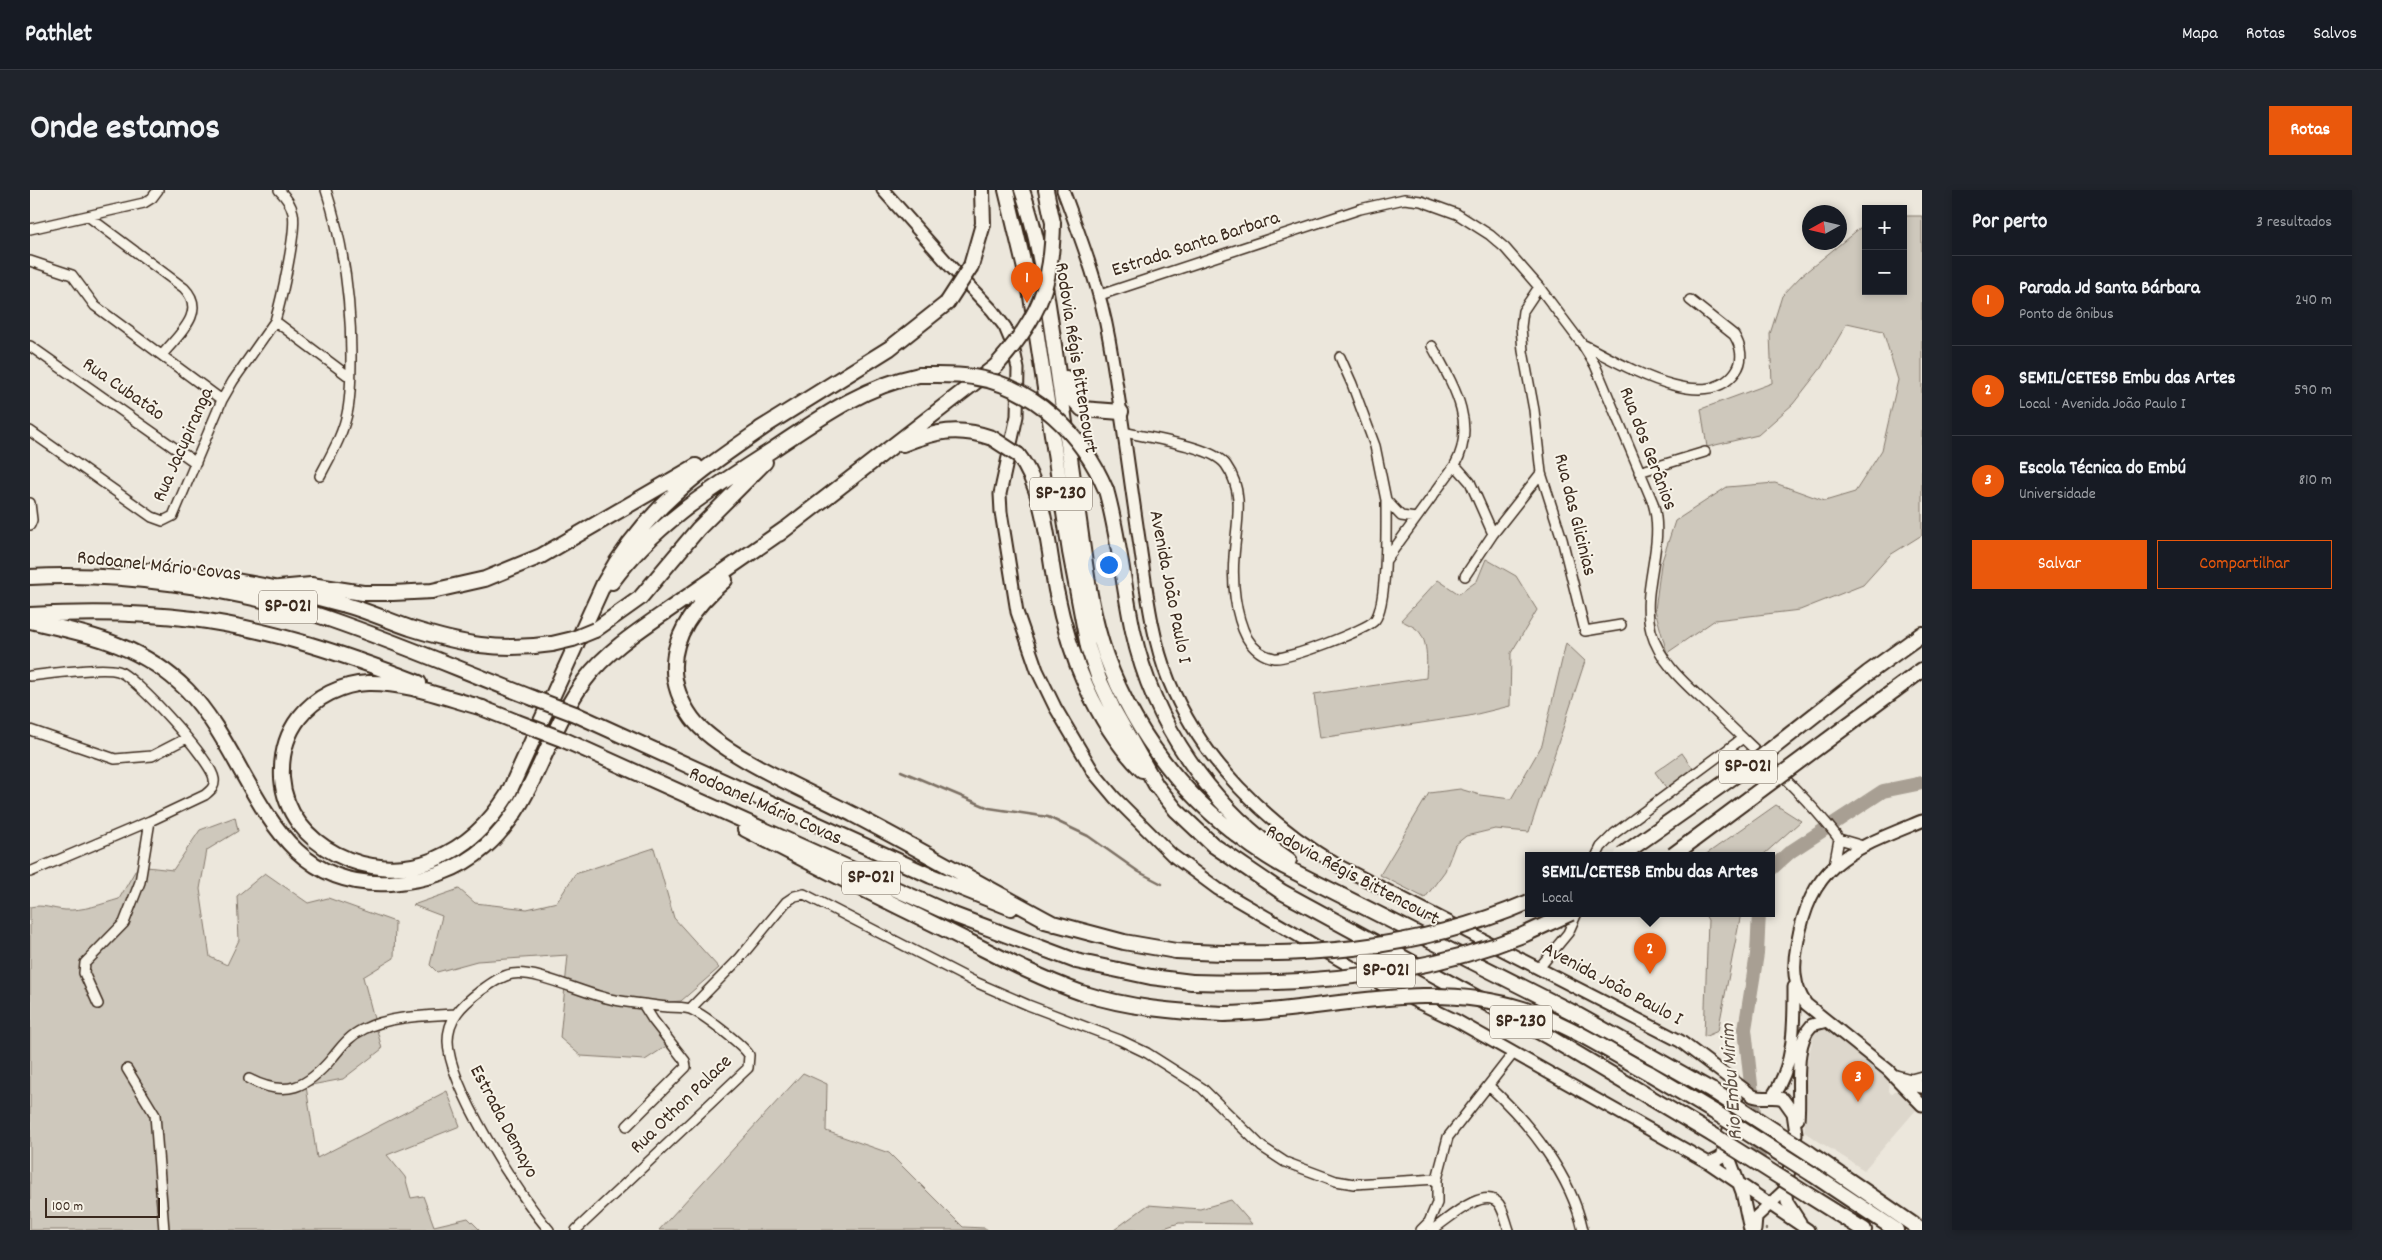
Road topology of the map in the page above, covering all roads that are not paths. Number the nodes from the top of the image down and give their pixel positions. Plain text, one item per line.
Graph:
1 (158, 190) edge
2 (279, 190) edge
3 (326, 190) edge
4 (884, 190) edge
5 (982, 190) edge
6 (1006, 190) edge
7 (1022, 190) edge
8 (1046, 190) edge
9 (1063, 190) edge
10 (89, 217) junction
11 (30, 229) edge
12 (30, 261) edge
13 (1539, 287) junction
14 (1100, 295) junction
15 (1048, 300) junction
16 (1690, 300) dead end
17 (275, 321) junction
18 (1582, 344) junction
19 (30, 346) edge
20 (1432, 346) dead end
21 (162, 355) junction
22 (1340, 358) dead end
23 (351, 378) junction
24 (222, 400) junction
25 (1120, 412) junction
26 (767, 425) junction
27 (30, 431) edge
28 (1124, 432) junction
29 (793, 436) junction
30 (889, 449) junction
31 (1705, 452) dead end
32 (196, 463) junction
33 (1455, 465) junction
34 (1639, 472) junction
35 (1541, 473) junction
36 (320, 476) dead end
37 (1386, 500) junction
38 (30, 503) edge
39 (1416, 518) junction
40 (30, 525) edge
41 (785, 529) junction
42 (1493, 534) junction
43 (1385, 560) junction
44 (1465, 576) dead end
45 (30, 578) edge
46 (118, 578) junction
47 (279, 588) junction
48 (30, 615) edge
49 (30, 621) edge
50 (591, 625) junction
51 (1621, 625) dead end
52 (1922, 634) edge
53 (1922, 670) edge
54 (30, 676) edge
55 (483, 708) junction
56 (30, 730) edge
57 (186, 738) junction
58 (1743, 738) junction
59 (663, 784) junction
60 (1156, 785) junction
61 (150, 821) junction
62 (1922, 821) edge
63 (1837, 837) junction
64 (1862, 846) junction
65 (1598, 852) edge
66 (1626, 852) edge
67 (1677, 852) edge
68 (1834, 866) junction
69 (30, 872) edge
70 (1333, 890) junction
71 (1525, 903) edge
72 (1562, 917) edge
73 (1575, 917) edge
74 (1054, 924) junction
75 (1540, 968) junction
76 (1794, 973) junction
77 (98, 1004) dead end
78 (643, 1004) junction
79 (690, 1009) junction
80 (455, 1014) junction
81 (1827, 1021) junction
82 (1512, 1054) junction
83 (127, 1069) dead end
84 (1922, 1076) edge
85 (249, 1079) dead end
86 (1897, 1079) junction
87 (1733, 1080) junction
88 (1489, 1086) junction
89 (1922, 1088) edge
90 (1751, 1093) junction
91 (1772, 1096) junction
92 (1737, 1098) junction
93 (1922, 1105) edge
94 (627, 1126) dead end
95 (1796, 1133) junction
96 (1722, 1144) junction
97 (1709, 1163) junction
98 (1437, 1179) junction
99 (1739, 1182) junction
100 (1785, 1190) junction
101 (1769, 1203) junction
102 (1760, 1214) junction
103 (1784, 1214) junction
104 (1847, 1219) junction
105 (1751, 1227) edge
106 (1806, 1229) edge
107 (164, 1230) edge
108 (549, 1230) edge
109 (576, 1230) edge
110 (1421, 1230) edge
111 (1432, 1230) edge
112 (1509, 1230) edge
113 (1583, 1230) edge
114 (1857, 1230) edge
115 (1864, 1230) edge
116 (1896, 1230) edge
117 (1921, 1230) edge

1 - 10 street
2 - 17 street, Rua Jacupiranga
3 - 23 street
4 - 82 main road
5 - 26 highway, bridge
6 - 60 highway, Rodovia Régis Bittencourt / SP-230
7 - 15 highway, Rodovia Régis Bittencourt / SP-230
8 - 30 highway, bridge
9 - 14 main road, Avenida João Paulo I
10 - 11 street
10 - 21 street
12 - 21 street
13 - 14 street, Estrada Santa Barbara
13 - 18 street, Rua dos Gerânios
13 - 35 street, Rua das Glicinias
14 - 25 main road, Avenida João Paulo I
15 - 25 highway
15 - 70 highway, Rodovia Régis Bittencourt / SP-230
16 - 18 street
17 - 23 street
17 - 24 street, Rua Jacupiranga
18 - 34 street, Rua dos Gerânios
19 - 32 street, Rua Cubatão
20 - 33 street
21 - 24 street
22 - 37 street
23 - 36 street
24 - 32 street, Rua Jacupiranga
25 - 28 main road, Avenida João Paulo I
26 - 47 highway
26 - 50 highway
27 - 32 street, Rua Jacupiranga
28 - 43 street
28 - 75 main road, Avenida João Paulo I
29 - 50 highway
29 - 50 highway
29 - 70 highway, bridge
30 - 41 highway
30 - 60 highway, bridge
31 - 34 street
33 - 39 street
33 - 42 street
34 - 58 street, Rua dos Gerânios
35 - 42 street
35 - 51 street, Rua das Glicinias
37 - 39 street
37 - 43 street
38 - 40 street
39 - 43 street
41 - 49 highway
41 - 74 highway
42 - 44 street
45 - 46 highway, Rodoanel Mário Covas / SP-021
46 - 47 highway
46 - 74 highway, Rodoanel Mário Covas / SP-021, bridge
47 - 50 highway, bridge
48 - 55 highway, Rodoanel Mário Covas / SP-021
50 - 55 highway
52 - 66 highway, SP-021, bridge
53 - 67 highway, SP-021, bridge
54 - 57 street
55 - 59 highway, Rodoanel Mário Covas / SP-021, bridge
56 - 57 street
57 - 61 street
58 - 63 street, Rua dos Gerânios
58 - 65 street
59 - 72 highway, Rodoanel Mário Covas / SP-021, bridge
59 - 116 highway, bridge
60 - 96 highway, Rodovia Régis Bittencourt / SP-230
61 - 69 street
61 - 77 street
62 - 64 main road
63 - 64 street
63 - 68 street
64 - 68 main road
68 - 76 main road
70 - 117 highway, Rodovia Régis Bittencourt / SP-230, bridge
71 - 74 highway, Rodoanel Mário Covas / SP-021, bridge
73 - 75 street
75 - 87 main road, Avenida João Paulo I
76 - 81 main road
76 - 91 main road
78 - 79 street, Estrada Demayo
78 - 80 street, Estrada Demayo
78 - 94 street
79 - 98 street
79 - 109 street, Rua Othon Palace
80 - 85 street
80 - 108 street, Estrada Demayo
81 - 86 main road
81 - 95 main road
82 - 88 street
82 - 97 main road
83 - 107 street
84 - 86 street
86 - 89 main road
86 - 93 main road
87 - 90 main road, Avenida João Paulo I
87 - 92 main road
88 - 98 street
88 - 113 street
90 - 91 main road
90 - 92 main road
91 - 95 main road
92 - 96 main road
95 - 100 main road
96 - 97 main road
96 - 99 main road
96 - 101 main road
96 - 104 highway, Rodovia Régis Bittencourt / SP-230, bridge
97 - 99 main road
98 - 110 street
99 - 101 main road
99 - 105 main road
100 - 101 main road
100 - 106 main road
101 - 102 main road
101 - 103 main road
102 - 103 main road
102 - 105 main road
103 - 106 main road
104 - 114 highway
104 - 115 highway, Rodovia Régis Bittencourt / SP-230
111 - 112 street

